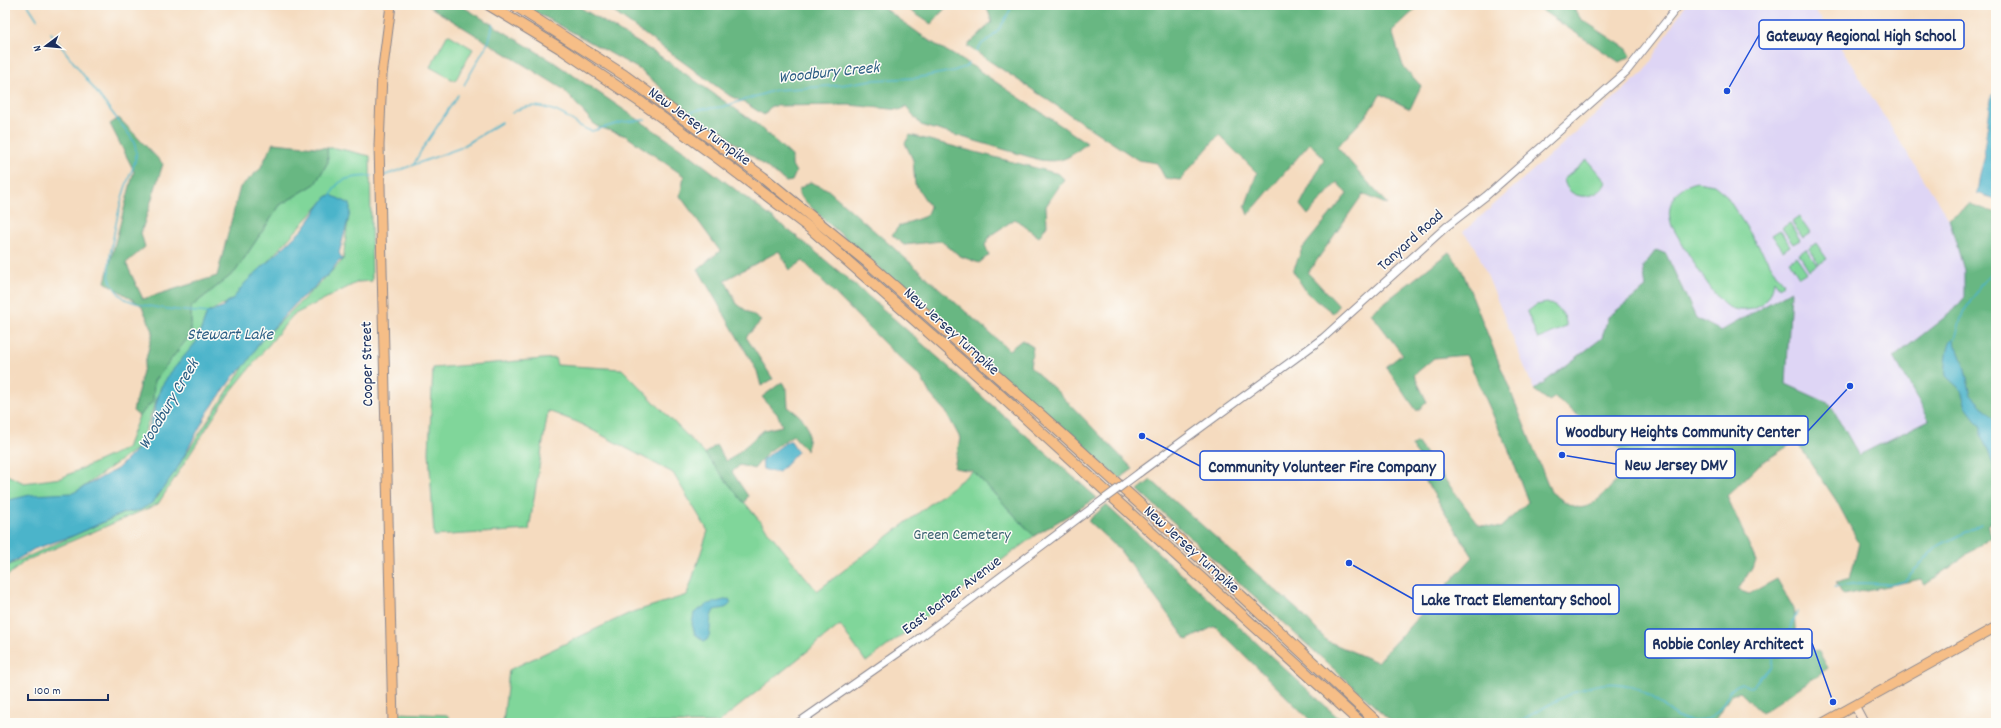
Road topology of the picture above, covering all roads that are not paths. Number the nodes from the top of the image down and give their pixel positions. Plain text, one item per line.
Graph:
1 (391, 5) edge
2 (489, 5) edge
3 (514, 5) edge
4 (1679, 5) edge
5 (1139, 473) joint
6 (1996, 627) edge
7 (1855, 706) junction
8 (393, 723) edge
9 (798, 723) edge
10 (1361, 723) edge
11 (1378, 723) edge
12 (1823, 723) edge
13 (1864, 723) edge

1 - 8 main road, Cooper Street
2 - 10 highway, New Jersey Turnpike
3 - 11 highway, New Jersey Turnpike
4 - 5 street, Tanyard Road
5 - 9 street, East Barber Avenue, bridge
6 - 7 main road
7 - 12 main road
7 - 13 main road

